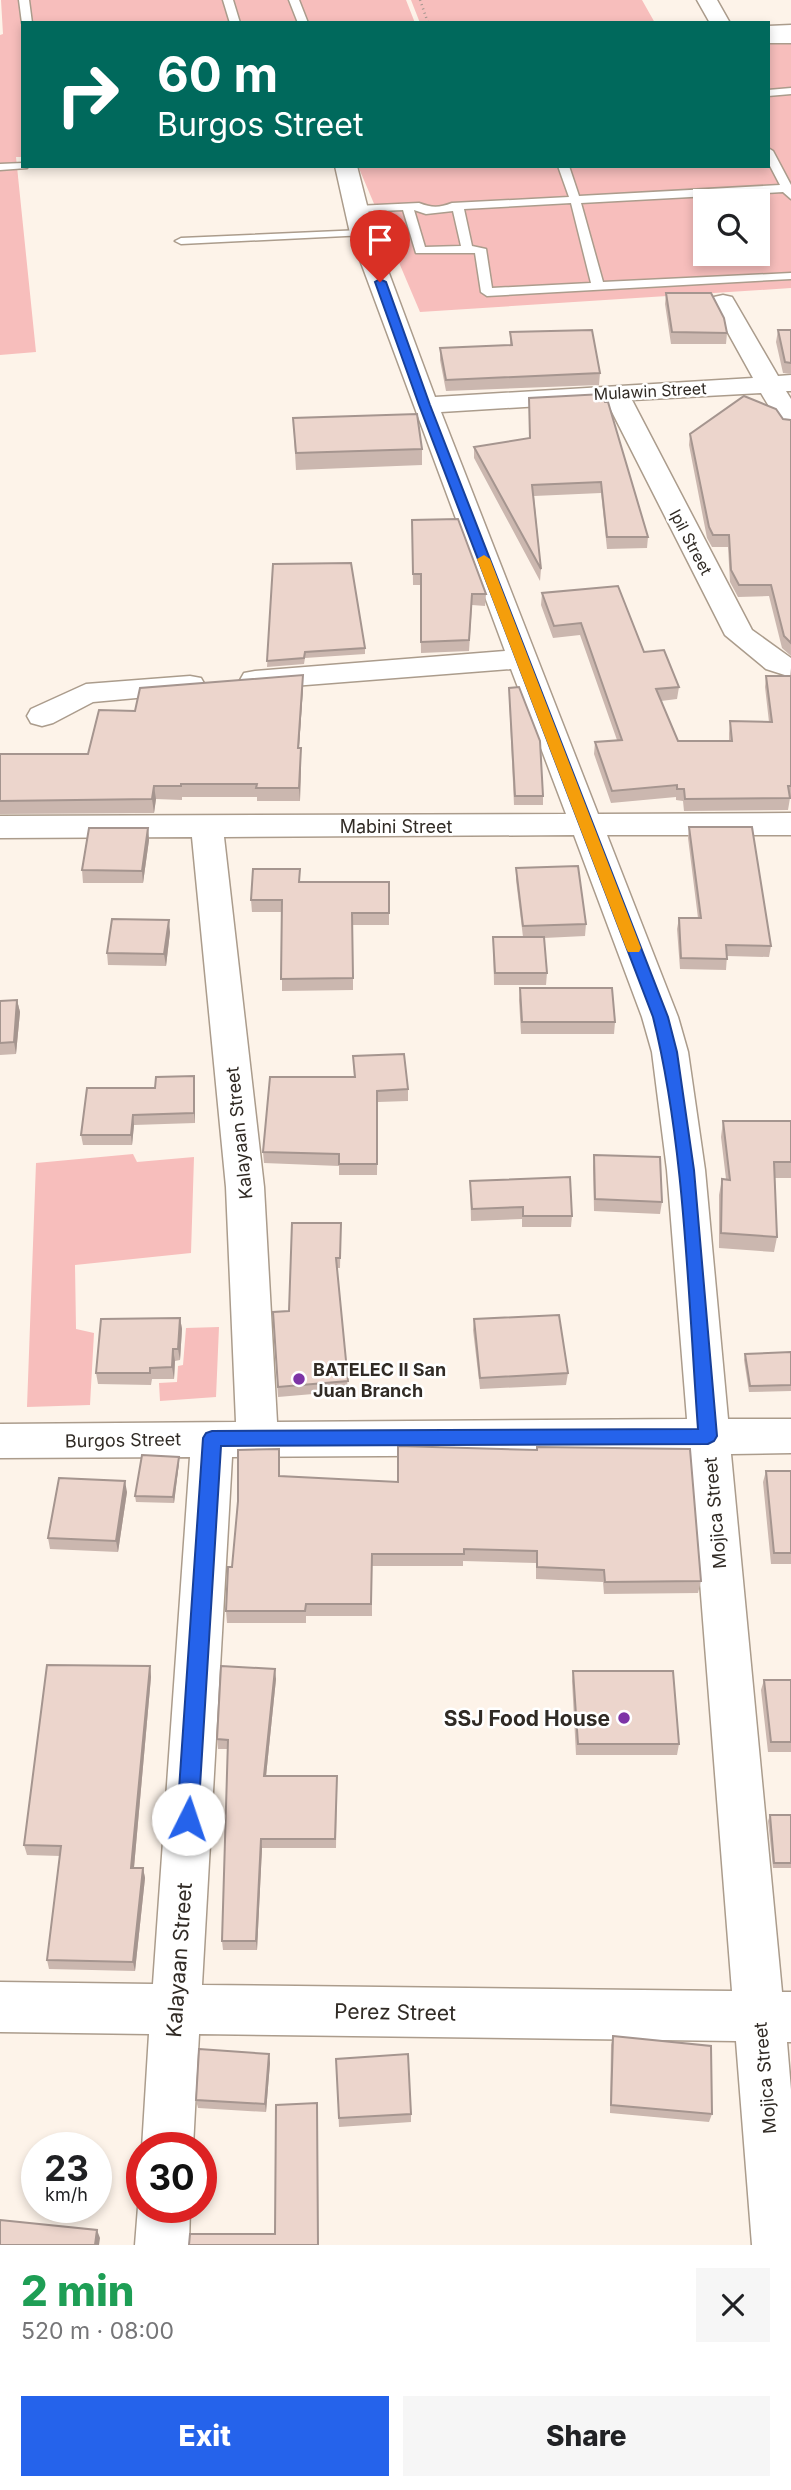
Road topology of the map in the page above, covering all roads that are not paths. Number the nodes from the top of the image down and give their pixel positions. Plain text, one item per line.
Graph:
1 (24, 0) edge
2 (228, 0) edge
3 (294, 0) edge
4 (707, 0) edge
5 (27, 21) edge
6 (234, 21) edge
7 (302, 21) edge
8 (719, 21) edge
9 (791, 31) edge
10 (770, 32) edge
11 (770, 40) edge
12 (791, 40) edge
13 (791, 91) edge
14 (770, 93) edge
15 (770, 155) edge
16 (21, 166) edge
17 (0, 167) edge
18 (346, 168) edge
19 (564, 168) edge
20 (790, 191) edge
21 (575, 199) junction
22 (455, 206) junction
23 (413, 207) junction
24 (359, 221) junction
25 (181, 241) dead end
26 (467, 249) junction
27 (791, 276) edge
28 (598, 287) junction
29 (723, 302) dead end
30 (780, 383) edge
31 (615, 393) junction
32 (425, 405) junction
33 (791, 422) edge
34 (522, 659) junction
35 (791, 668) edge
36 (42, 716) dead end
37 (585, 824) junction
38 (791, 824) edge
39 (0, 827) edge
40 (207, 827) junction
41 (708, 1436) junction
42 (791, 1436) edge
43 (212, 1438) junction
44 (257, 1439) junction
45 (0, 1441) edge
46 (0, 2007) edge
47 (175, 2010) junction
48 (775, 2017) edge
49 (168, 2132) edge
50 (163, 2223) edge
51 (162, 2245) edge
52 (779, 2245) edge

1 - 5 lane
2 - 6 lane
3 - 7 lane
4 - 8 street
9 - 10 street
11 - 12 lane
13 - 14 lane
15 - 20 lane
16 - 17 lane
18 - 24 street, Mojica Street
19 - 21 lane
20 - 21 lane
21 - 22 lane
21 - 28 lane
22 - 23 lane
22 - 26 lane
23 - 24 lane
23 - 26 lane
24 - 25 lane
24 - 32 street, Mojica Street
26 - 28 lane
27 - 28 lane
29 - 30 street
30 - 31 street, Mulawin Street
30 - 33 street
31 - 32 street, Mulawin Street
31 - 35 street, Ipil Street
32 - 34 street, Mojica Street
34 - 36 street
34 - 37 street, Mojica Street
37 - 38 street, Mabini Street
37 - 40 street, Mabini Street
37 - 41 street, Mojica Street
39 - 40 street, Mabini Street
40 - 44 street, Kalayaan Street
41 - 42 street, Burgos Street
41 - 44 street, Burgos Street
41 - 48 street, Mojica Street
43 - 44 street, Burgos Street
43 - 45 street, Burgos Street
43 - 47 street, Kalayaan Street
46 - 47 street, Perez Street
47 - 48 street, Perez Street
47 - 49 street, Kalayaan Street
48 - 52 street, Mojica Street
50 - 51 street

